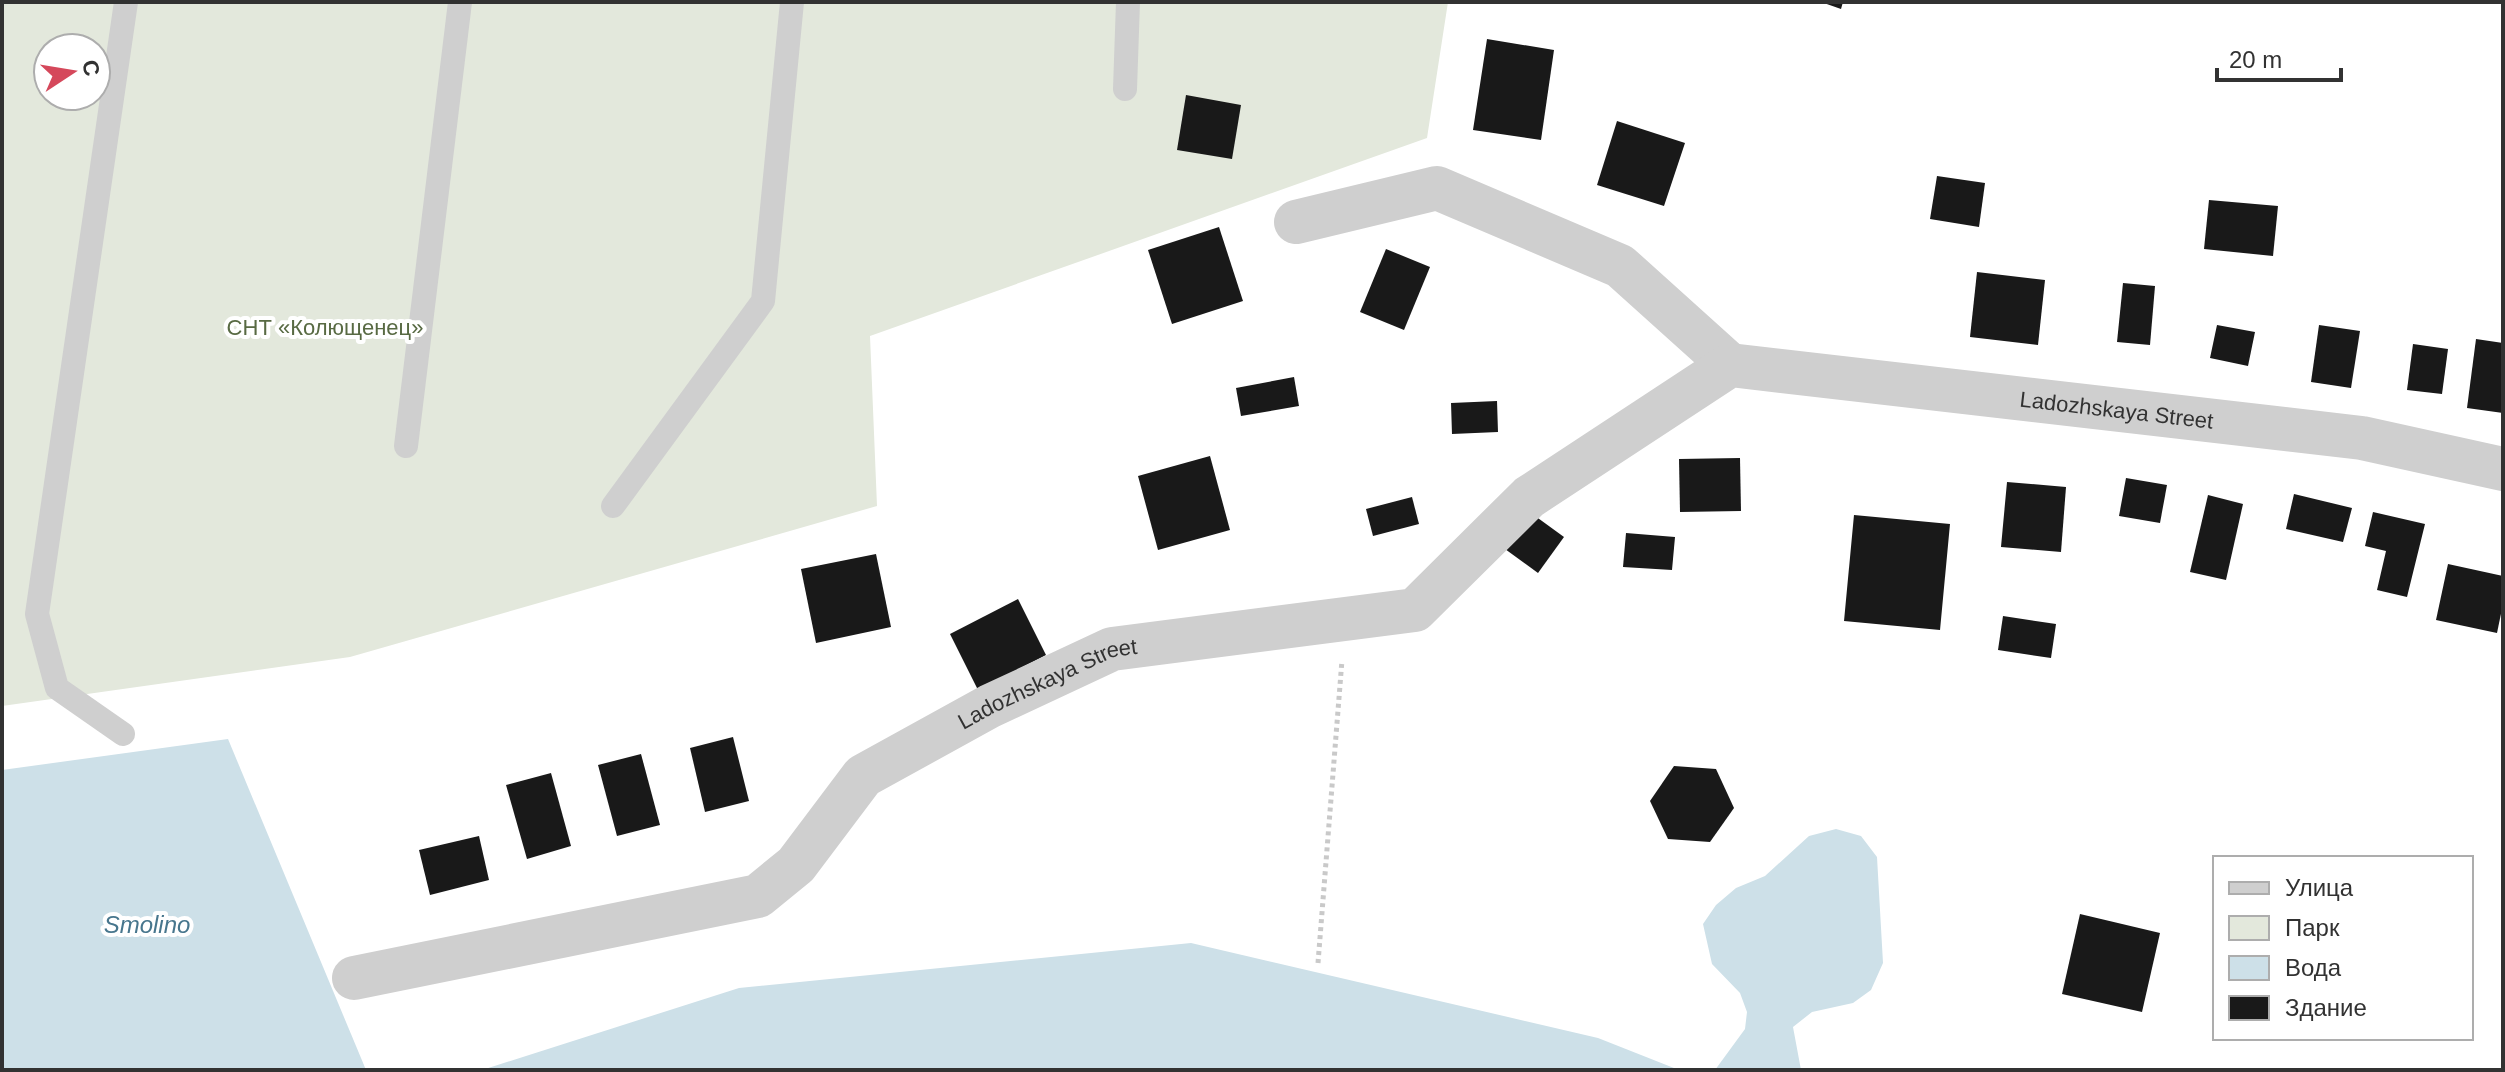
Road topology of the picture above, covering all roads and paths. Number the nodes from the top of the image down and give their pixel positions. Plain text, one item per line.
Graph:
1 (126, 2) edge
2 (460, 2) edge
3 (792, 2) edge
4 (1128, 2) edge
5 (1125, 89) dead end
6 (1296, 222) dead end
7 (1730, 365) junction
8 (406, 446) dead end
9 (2503, 469) edge
10 (613, 506) dead end
11 (1345, 619) junction
12 (123, 734) dead end
13 (1318, 963) dead end
14 (354, 978) dead end

1 - 12 lane
2 - 8 lane
3 - 10 lane
4 - 5 lane
6 - 7 street
7 - 9 street, Ladozhskaya Street
7 - 11 street, Ladozhskaya Street
11 - 13 path
11 - 14 street, Ladozhskaya Street

